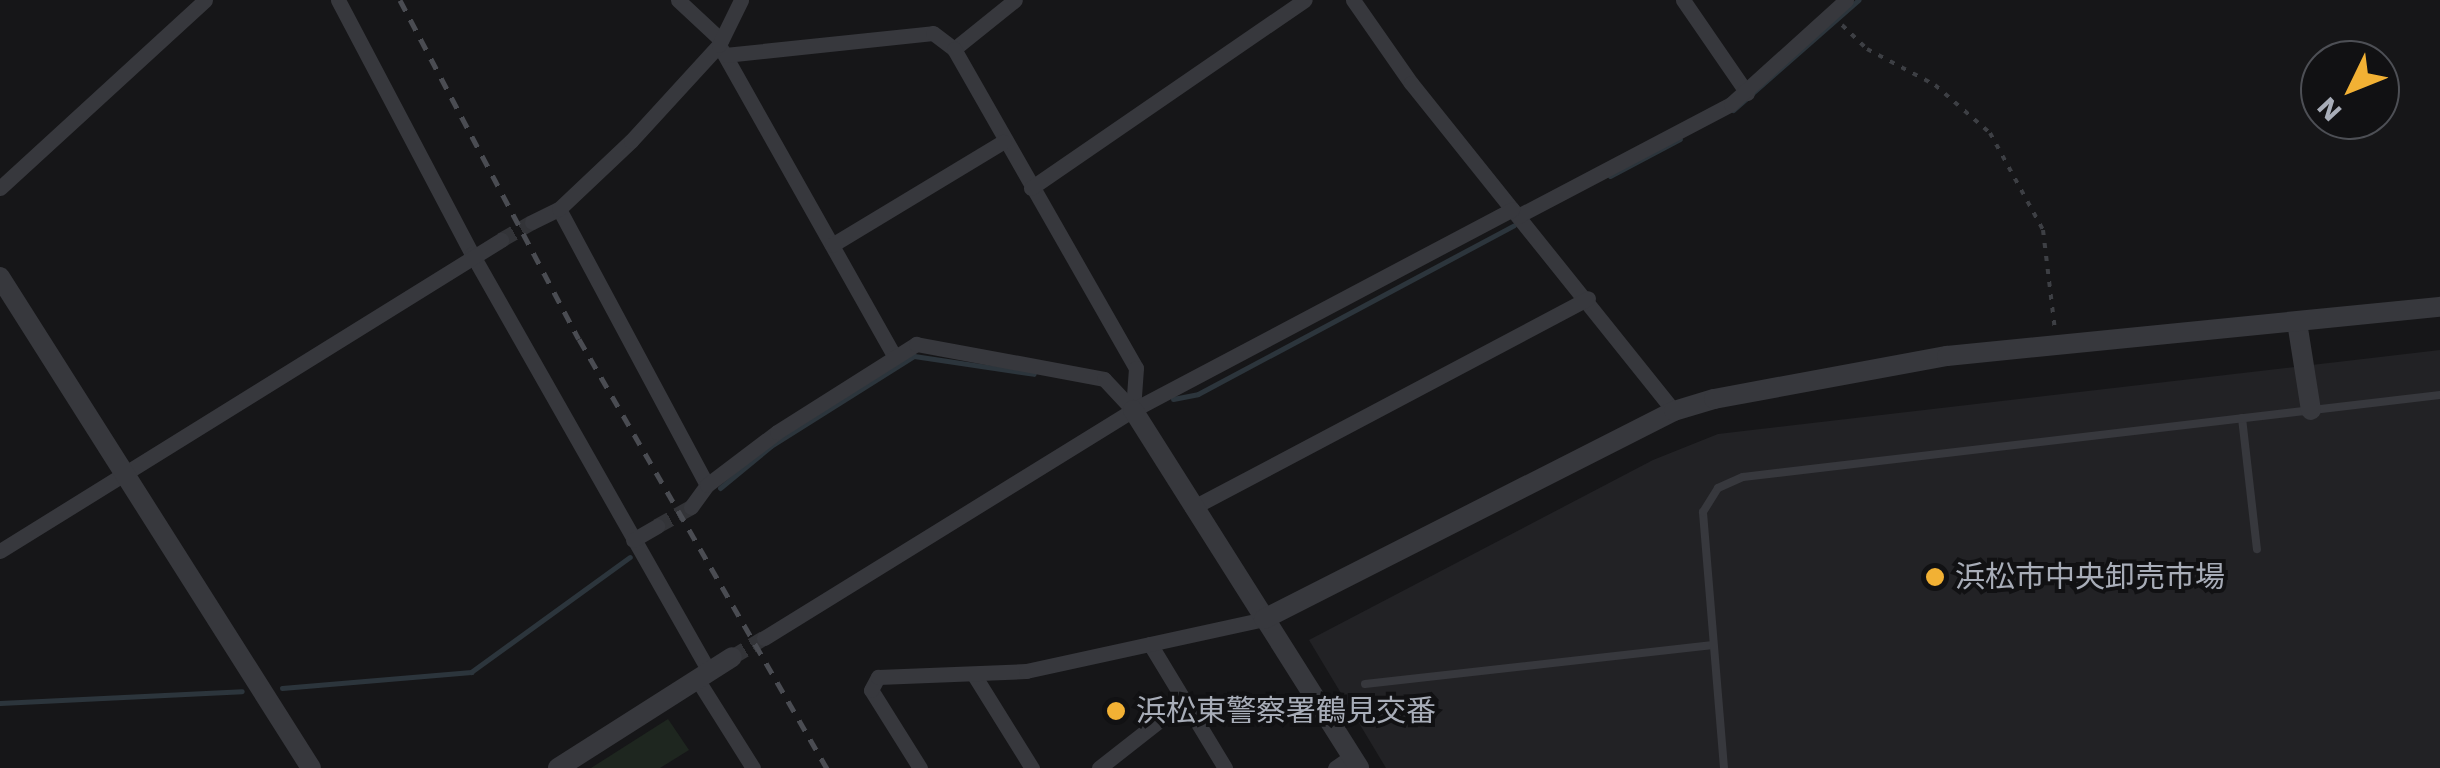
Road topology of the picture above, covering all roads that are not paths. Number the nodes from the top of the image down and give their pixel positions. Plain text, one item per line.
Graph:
1 (205, 0) edge
2 (338, 0) edge
3 (678, 0) edge
4 (741, 0) edge
5 (1015, 0) edge
6 (1304, 0) edge
7 (1352, 0) edge
8 (1683, 0) edge
9 (1846, 0) edge
10 (722, 47) junction
11 (954, 50) junction
12 (1747, 92) junction
13 (1003, 142) junction
14 (0, 188) edge
15 (1031, 188) junction
16 (559, 209) junction
17 (1515, 213) junction
18 (532, 222) tunnel mouth
19 (501, 240) tunnel mouth
20 (832, 245) junction
21 (472, 254) junction
22 (0, 277) edge
23 (1588, 298) junction
24 (2440, 307) edge
25 (2297, 322) junction
26 (894, 355) junction
27 (2440, 395) edge
28 (1134, 410) junction
29 (1674, 410) junction
30 (2311, 410) junction
31 (2242, 418) junction
32 (123, 474) junction
33 (707, 485) junction
34 (691, 508) tunnel mouth
35 (1192, 508) junction
36 (657, 526) tunnel mouth
37 (632, 540) junction
38 (2257, 549) dead end
39 (0, 552) edge
40 (1264, 620) junction
41 (764, 638) tunnel mouth
42 (1150, 644) junction
43 (1711, 645) junction
44 (732, 657) tunnel mouth
45 (704, 675) junction
46 (974, 676) junction
47 (1365, 684) dead end
48 (1182, 703) junction
49 (1348, 764) edge
50 (311, 768) edge
51 (558, 768) edge
52 (753, 768) edge
53 (920, 768) edge
54 (1032, 768) edge
55 (1099, 768) edge
56 (1225, 768) edge
57 (1724, 768) edge

1 - 14 street
2 - 21 street
3 - 10 street
4 - 10 street
5 - 11 street
6 - 15 street
7 - 17 street
8 - 12 street
9 - 12 street
10 - 11 street
10 - 16 street
10 - 20 street
11 - 13 street
12 - 17 street
13 - 15 street
13 - 20 street
15 - 28 street
16 - 18 street
16 - 33 street
17 - 23 street
17 - 28 street
19 - 21 street
20 - 26 street
21 - 32 street
21 - 37 street
22 - 32 street
23 - 29 street
23 - 35 street
24 - 25 street
25 - 29 street
25 - 30 street
26 - 28 street
26 - 33 street
27 - 30 lane
28 - 35 street
28 - 41 street
29 - 40 street
30 - 31 lane
31 - 38 lane
31 - 43 lane
32 - 39 street
32 - 50 street
33 - 34 street
35 - 40 street
36 - 37 street
37 - 45 street
40 - 42 street
40 - 49 street
42 - 46 street
42 - 48 street
43 - 47 lane
43 - 57 lane
44 - 45 street
45 - 51 street
45 - 52 street
46 - 53 street
46 - 54 street
48 - 55 street
48 - 56 street

